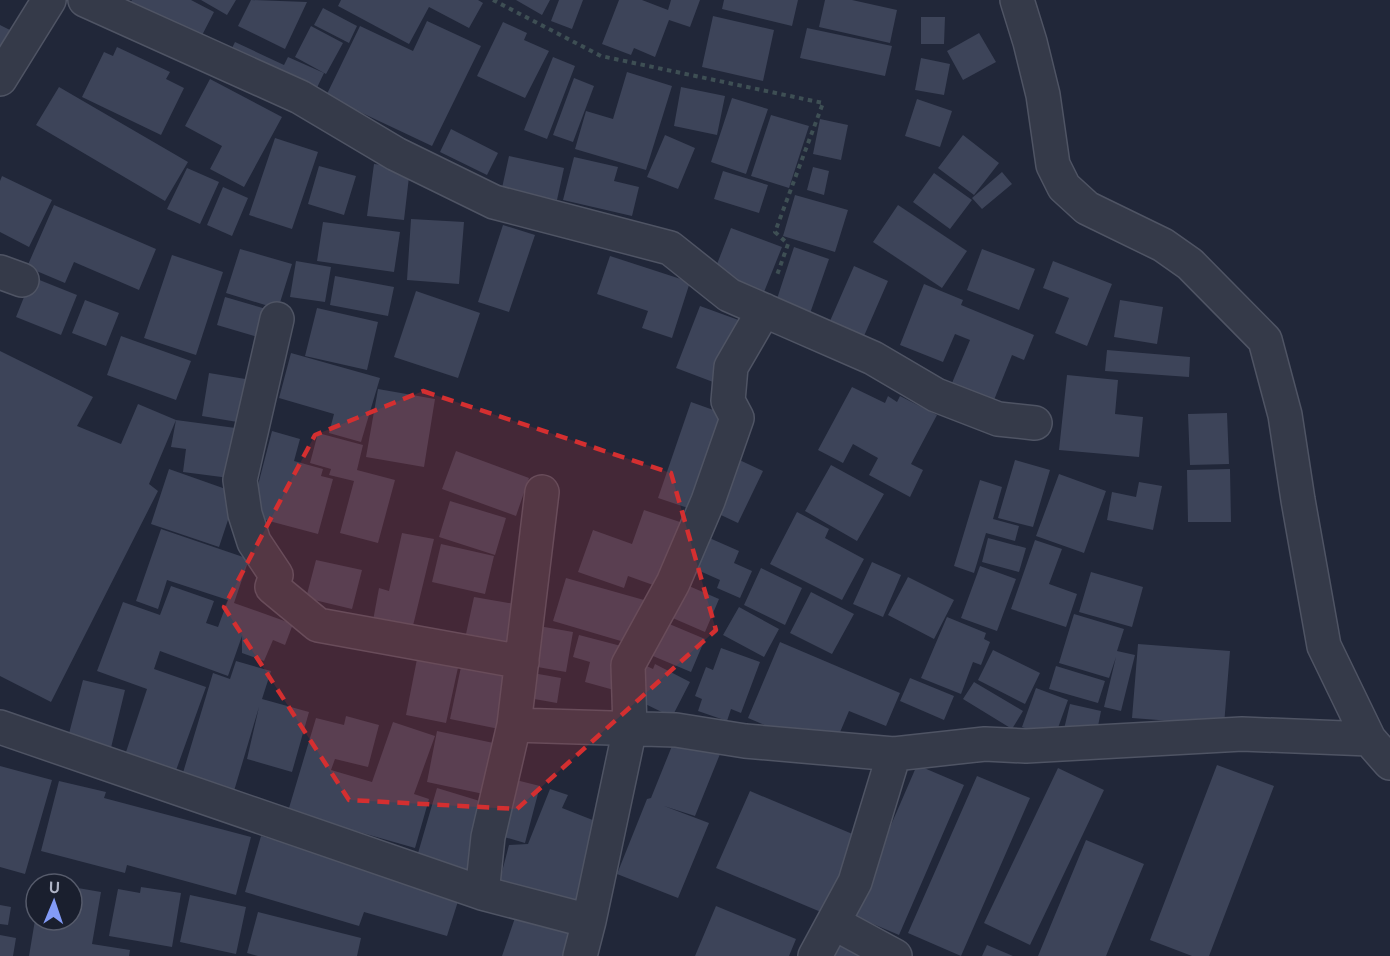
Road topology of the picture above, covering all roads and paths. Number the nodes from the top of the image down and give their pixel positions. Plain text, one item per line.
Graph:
1 (49, 0) edge
2 (85, 0) edge
3 (493, 0) edge
4 (1017, 0) edge
5 (0, 79) edge
6 (764, 310) junction
7 (277, 319) dead end
8 (1035, 423) dead end
9 (542, 492) dead end
10 (522, 662) junction
11 (514, 725) junction
12 (0, 727) edge
13 (630, 728) junction
14 (1380, 751) edge
15 (894, 754) junction
16 (482, 893) junction
17 (589, 921) junction
18 (834, 923) junction
19 (580, 956) edge
20 (816, 956) edge
21 (895, 956) edge

1 - 5 street
2 - 6 street
3 - 6 path
4 - 14 street
6 - 8 street
6 - 13 street
7 - 10 street
9 - 10 street
10 - 11 street
11 - 13 street
11 - 16 street
12 - 16 street
13 - 15 street
13 - 17 street
14 - 15 street
15 - 18 street
16 - 17 street
17 - 19 street
18 - 20 street
18 - 21 street

